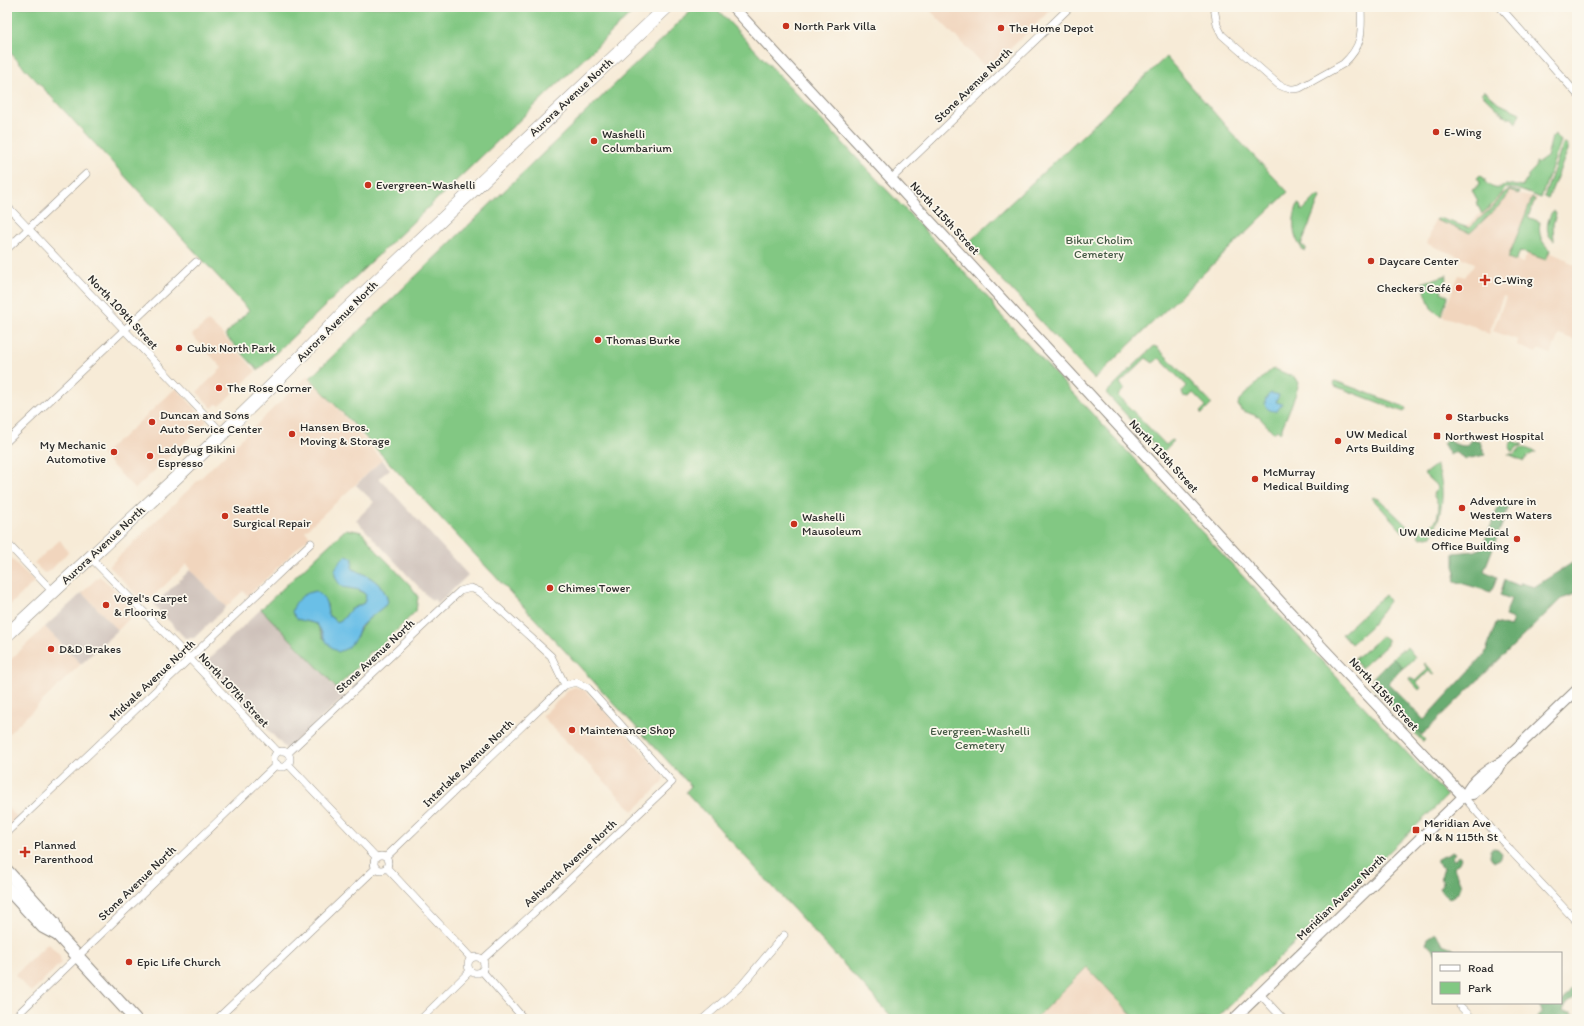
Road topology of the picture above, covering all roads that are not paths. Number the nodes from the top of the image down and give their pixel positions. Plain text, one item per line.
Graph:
1 (667, 7) edge
2 (733, 7) edge
3 (1070, 7) edge
4 (1214, 7) edge
5 (1361, 7) edge
6 (1500, 7) edge
7 (1577, 94) edge
8 (86, 174) dead end
9 (891, 179) junction
10 (7, 206) edge
11 (29, 229) junction
12 (7, 249) edge
13 (196, 262) dead end
14 (124, 330) junction
15 (222, 433) junction
16 (7, 441) edge
17 (7, 543) edge
18 (311, 543) dead end
19 (90, 557) junction
20 (53, 592) junction
21 (7, 635) edge
22 (190, 659) junction
23 (565, 685) junction
24 (1577, 690) edge
25 (278, 752) junction
26 (288, 753) junction
27 (277, 764) junction
28 (288, 764) junction
29 (1465, 795) junction
30 (7, 832) edge
31 (376, 857) junction
32 (386, 858) junction
33 (376, 868) junction
34 (387, 868) junction
35 (7, 871) edge
36 (7, 888) edge
37 (1577, 922) edge
38 (58, 935) junction
39 (784, 935) dead end
40 (78, 957) junction
41 (471, 958) junction
42 (482, 960) junction
43 (470, 971) junction
44 (482, 971) junction
45 (1260, 994) junction
46 (1460, 1006) dead end
47 (13, 1019) edge
48 (135, 1019) edge
49 (217, 1019) edge
50 (420, 1019) edge
51 (524, 1019) edge
52 (703, 1019) edge
53 (1234, 1019) edge
54 (1283, 1019) edge
55 (1473, 1019) edge

1 - 15 highway, Aurora Avenue North
2 - 9 street, North 115th Street
3 - 9 street, Stone Avenue North
4 - 5 street
6 - 7 street
8 - 11 street
9 - 29 street, North 115th Street
10 - 11 street, North 109th Street
11 - 12 street
11 - 14 street, North 109th Street
13 - 14 street
14 - 15 street, North 109th Street
14 - 16 street
15 - 19 highway, Aurora Avenue North
17 - 20 street
18 - 22 street, Midvale Avenue North
19 - 20 highway, Aurora Avenue North
19 - 22 street, North 107th Street
20 - 21 highway, Aurora Avenue North
22 - 25 street, North 107th Street
22 - 30 street, Midvale Avenue North
23 - 26 street, Stone Avenue North
23 - 32 street, Interlake Avenue North
23 - 42 street, Ashworth Avenue North
24 - 29 street, Meridian Avenue North
25 - 26 street
25 - 27 street
26 - 28 street
27 - 28 street
27 - 40 street, Stone Avenue North
28 - 31 street
29 - 37 street, North 115th Street
29 - 45 street, Meridian Avenue North
31 - 32 street
31 - 33 street
32 - 34 street
33 - 34 street
33 - 49 street
34 - 41 street
35 - 38 main road
36 - 38 main road
38 - 40 main road
39 - 52 street
40 - 47 street, Stone Avenue North
40 - 48 main road
41 - 42 street
41 - 43 street
42 - 44 street
43 - 44 street
43 - 50 street
44 - 51 street
45 - 53 street, Meridian Avenue North
45 - 54 street
46 - 55 street

